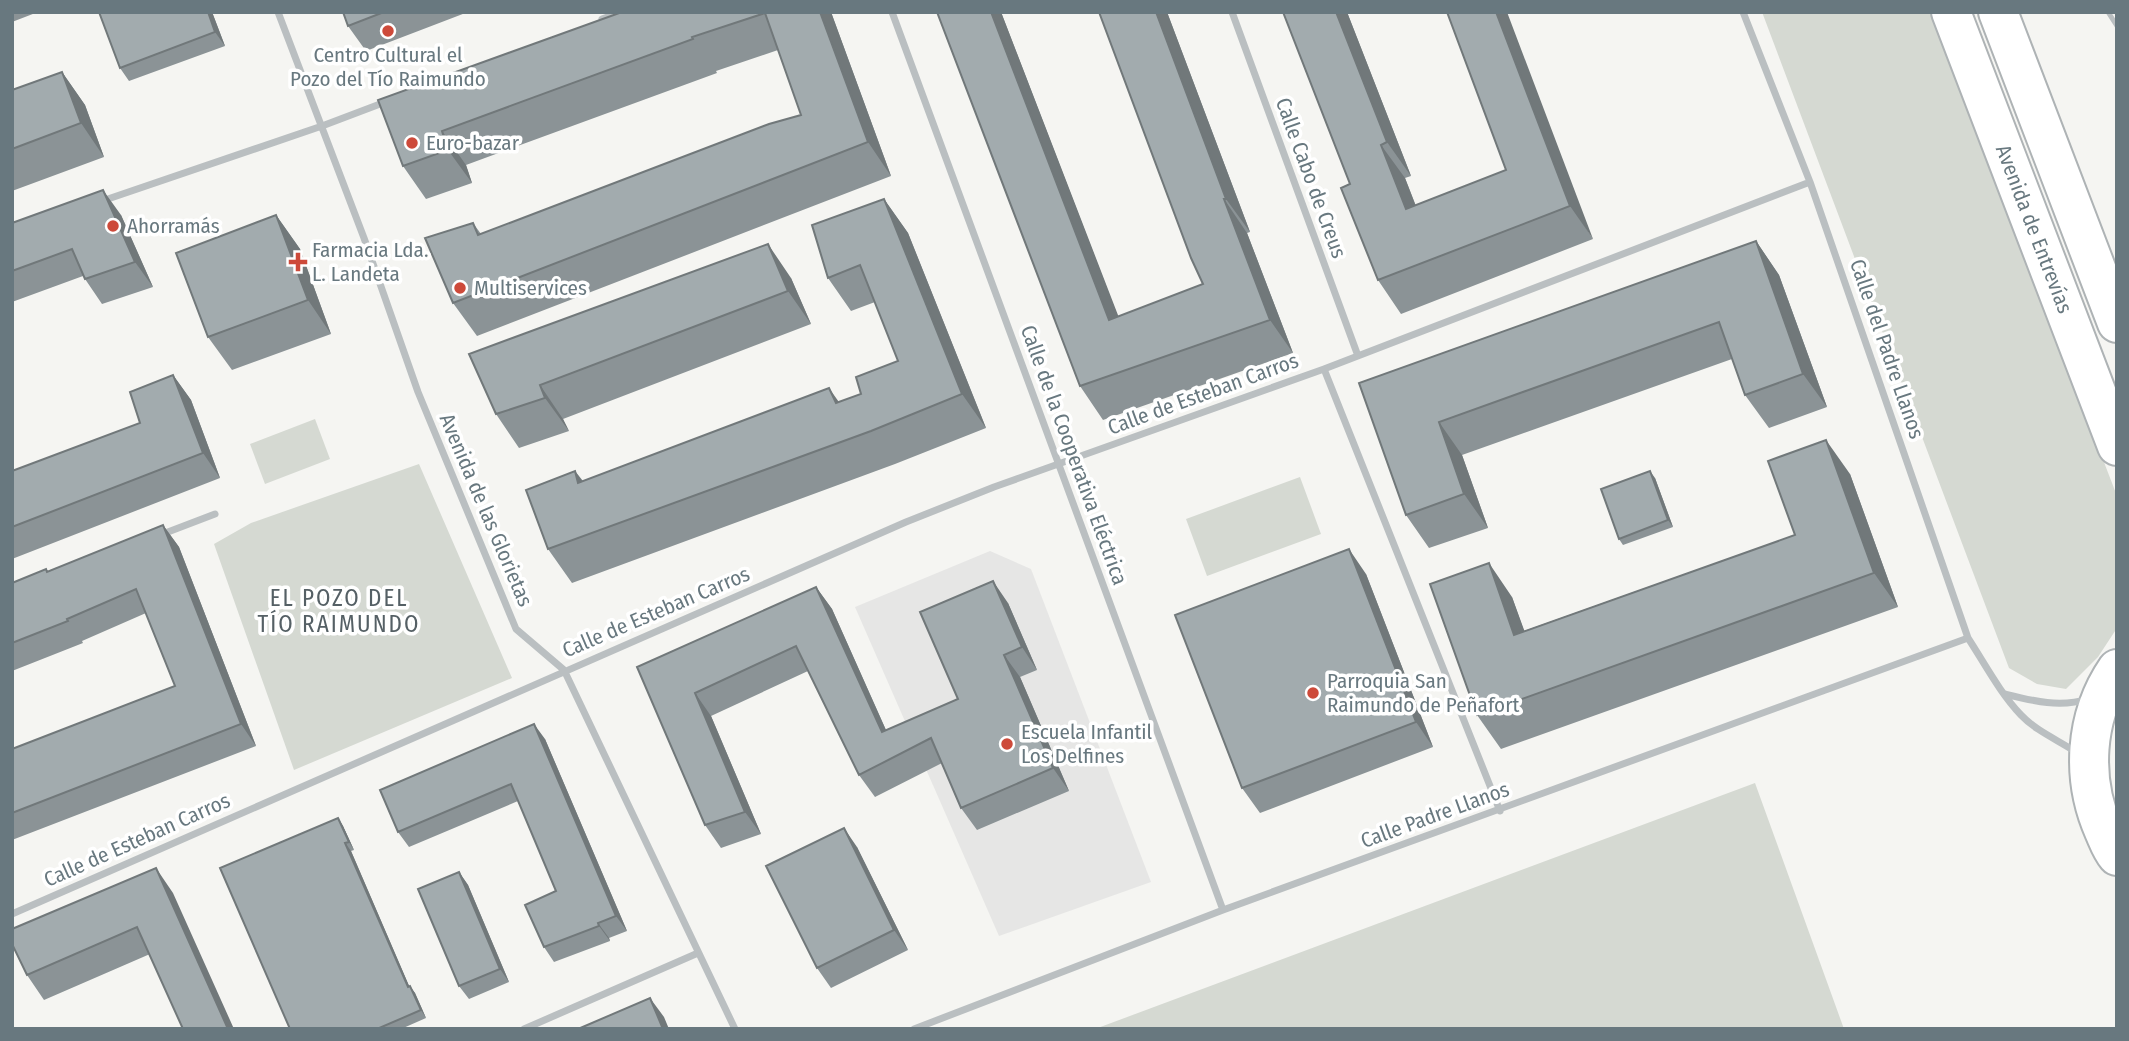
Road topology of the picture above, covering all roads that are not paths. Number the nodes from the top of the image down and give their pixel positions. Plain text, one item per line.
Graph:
1 (278, 12) edge
2 (621, 12) edge
3 (892, 12) edge
4 (1232, 12) edge
5 (1743, 12) edge
6 (1951, 12) edge
7 (1998, 12) edge
8 (2108, 12) edge
9 (595, 22) edge
10 (2117, 26) edge
11 (400, 96) edge
12 (322, 126) junction
13 (1810, 182) junction
14 (90, 205) edge
15 (2117, 323) edge
16 (1358, 356) junction
17 (1324, 369) junction
18 (2117, 446) edge
19 (1059, 465) junction
20 (215, 513) dead end
21 (154, 537) edge
22 (1968, 638) junction
23 (564, 670) junction
24 (2110, 682) edge
25 (2005, 694) junction
26 (2088, 761) junction
27 (1500, 811) junction
28 (2117, 856) edge
29 (1223, 910) junction
30 (12, 914) edge
31 (698, 953) junction
32 (524, 1029) edge
33 (735, 1029) edge
34 (914, 1029) edge

1 - 12 street, Avenida de las Glorietas
2 - 9 street
3 - 19 street, Calle de la Cooperativa Eléctrica
4 - 16 street, Calle Cabo de Creus
5 - 13 street, Calle del Padre Llanos
6 - 18 main road, Avenida de Entrevías
7 - 15 main road, Avenida de Entrevías
8 - 10 lane
11 - 12 street
12 - 14 street
12 - 23 street, Avenida de las Glorietas
13 - 16 street, Calle de Esteban Carros
13 - 22 street, Calle del Padre Llanos
16 - 17 street, Calle de Esteban Carros
17 - 19 street, Calle de Esteban Carros
17 - 27 street, Calle de Esteban Carros
19 - 23 street, Calle de Esteban Carros
19 - 29 street, Calle de la Cooperativa Eléctrica
20 - 21 street
22 - 25 street, Calle del Padre Llanos
22 - 27 street, Calle Padre Llanos
23 - 30 street, Calle de Esteban Carros
23 - 31 street, Avenida de las Glorietas
24 - 25 street
24 - 26 main road
25 - 26 street, Calle del Padre Llanos
26 - 28 main road
27 - 29 street, Calle Padre Llanos
29 - 34 street, Calle Padre Llanos
31 - 32 street
31 - 33 street, Avenida de las Glorietas

